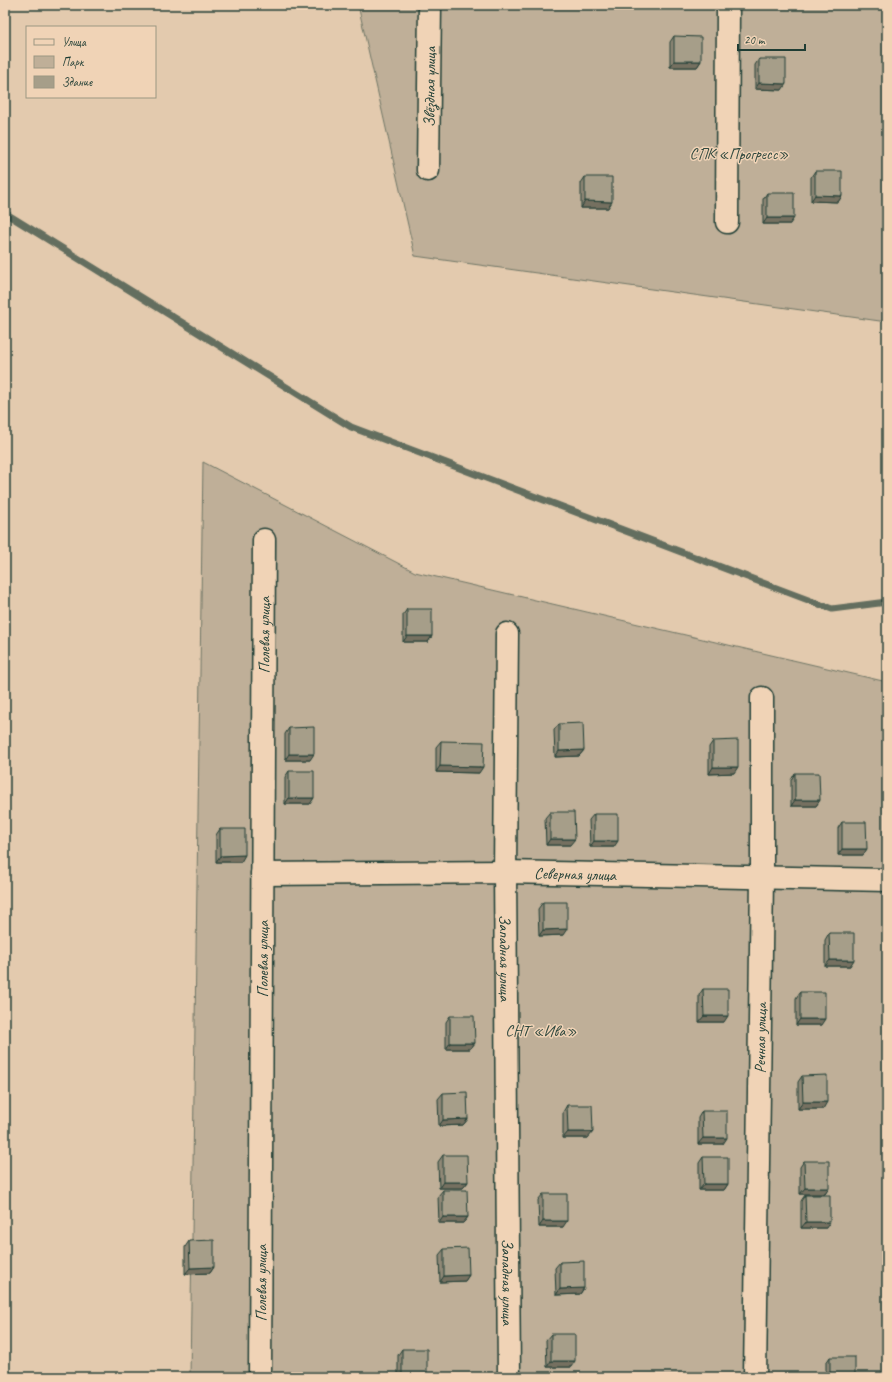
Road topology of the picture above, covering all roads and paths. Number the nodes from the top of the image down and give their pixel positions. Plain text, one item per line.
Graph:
1 (430, 5) edge
2 (728, 5) edge
3 (428, 170) dead end
4 (727, 222) dead end
5 (264, 540) dead end
6 (507, 634) dead end
7 (762, 698) dead end
8 (505, 872) junction
9 (262, 874) junction
10 (762, 878) junction
11 (887, 880) edge
12 (260, 1377) edge
13 (508, 1377) edge
14 (755, 1377) edge

1 - 3 street, Звёздная улица
2 - 4 street
5 - 9 street, Полевая улица
6 - 8 street, Западная улица
7 - 10 street, Речная улица
8 - 9 street, Северная улица
8 - 10 street, Северная улица
8 - 13 street, Западная улица
9 - 12 street, Полевая улица
10 - 11 street, Северная улица
10 - 14 street, Речная улица

